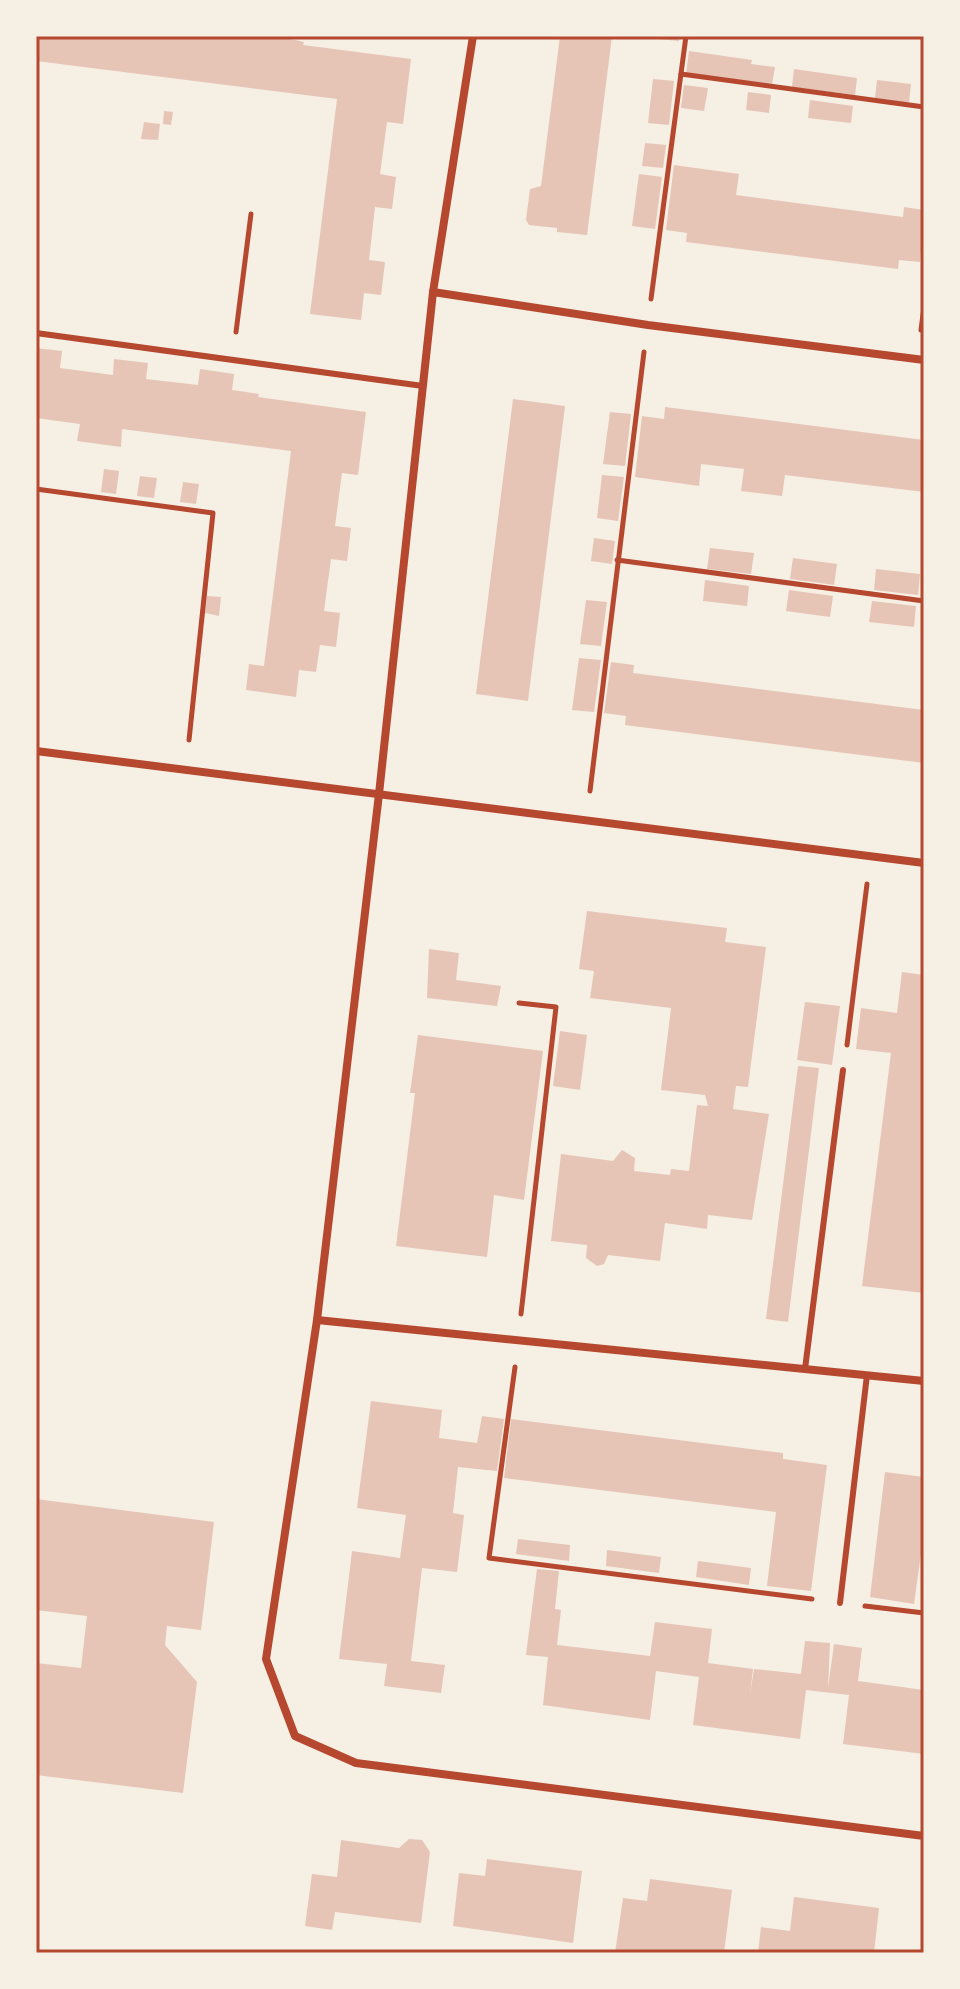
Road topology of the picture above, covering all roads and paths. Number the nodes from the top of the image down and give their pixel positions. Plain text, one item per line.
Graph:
1 (473, 36) edge
2 (686, 36) edge
3 (681, 74) junction
4 (924, 107) edge
5 (251, 214) dead end
6 (433, 292) junction
7 (648, 325) junction
8 (36, 333) edge
9 (924, 360) edge
10 (233, 361) junction
11 (423, 386) junction
12 (36, 489) edge
13 (617, 560) junction
14 (924, 601) edge
15 (36, 751) edge
16 (186, 770) junction
17 (379, 794) junction
18 (587, 820) junction
19 (870, 856) junction
20 (924, 863) edge
21 (519, 1003) dead end
22 (843, 1070) joint
23 (317, 1320) junction
24 (518, 1340) junction
25 (805, 1369) junction
26 (867, 1375) junction
27 (924, 1381) edge
28 (840, 1603) junction
29 (924, 1613) edge
30 (924, 1836) edge

1 - 6 street
2 - 3 path
3 - 4 path
3 - 7 path
5 - 10 path
6 - 7 street
6 - 11 street
7 - 9 street
7 - 13 path
8 - 10 lane
10 - 11 lane
11 - 17 street
12 - 16 path
13 - 14 path
13 - 18 path
15 - 16 street
16 - 17 street
17 - 18 street
17 - 23 street
18 - 19 street
19 - 20 street
19 - 22 path
21 - 24 path
22 - 25 lane
23 - 24 street
23 - 30 street
24 - 25 street
24 - 28 path
25 - 26 street
26 - 27 street
26 - 28 lane
28 - 29 path

